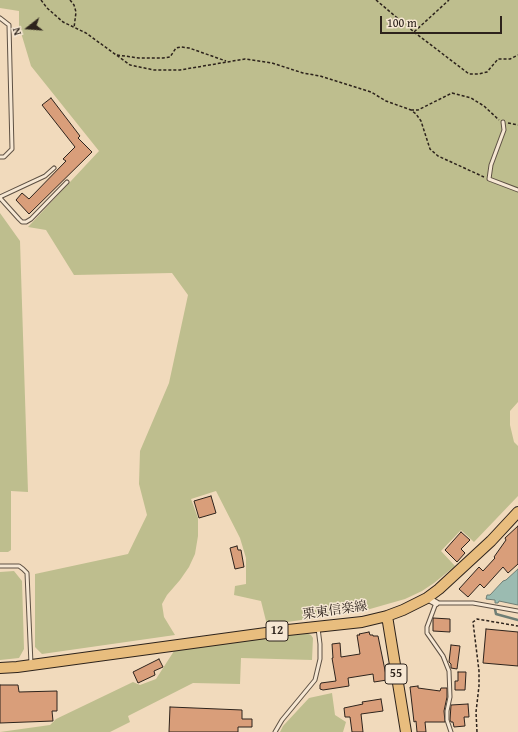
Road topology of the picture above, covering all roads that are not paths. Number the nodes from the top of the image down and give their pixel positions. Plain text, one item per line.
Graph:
1 (0, 18) edge
2 (503, 122) road end
3 (0, 157) edge
4 (54, 168) dead end
5 (67, 182) dead end
6 (518, 190) edge
7 (0, 197) edge
8 (518, 512) edge
9 (0, 566) edge
10 (427, 598) junction
11 (436, 603) junction
12 (518, 611) edge
13 (387, 616) junction
14 (318, 627) junction
15 (31, 665) junction
16 (0, 668) edge
17 (275, 732) edge
18 (406, 732) edge
19 (451, 732) edge

1 - 3 lane
2 - 6 lane
4 - 7 lane
5 - 7 lane
8 - 10 main road, 栗東信楽線 / 12
9 - 15 lane
10 - 11 street
10 - 13 main road, 栗東信楽線 / 12
11 - 12 lane
11 - 19 lane
13 - 14 main road, 栗東信楽線 / 12
13 - 18 main road, 55
14 - 15 main road, 栗東信楽線 / 12
14 - 17 lane
15 - 16 main road, 栗東信楽線 / 12

